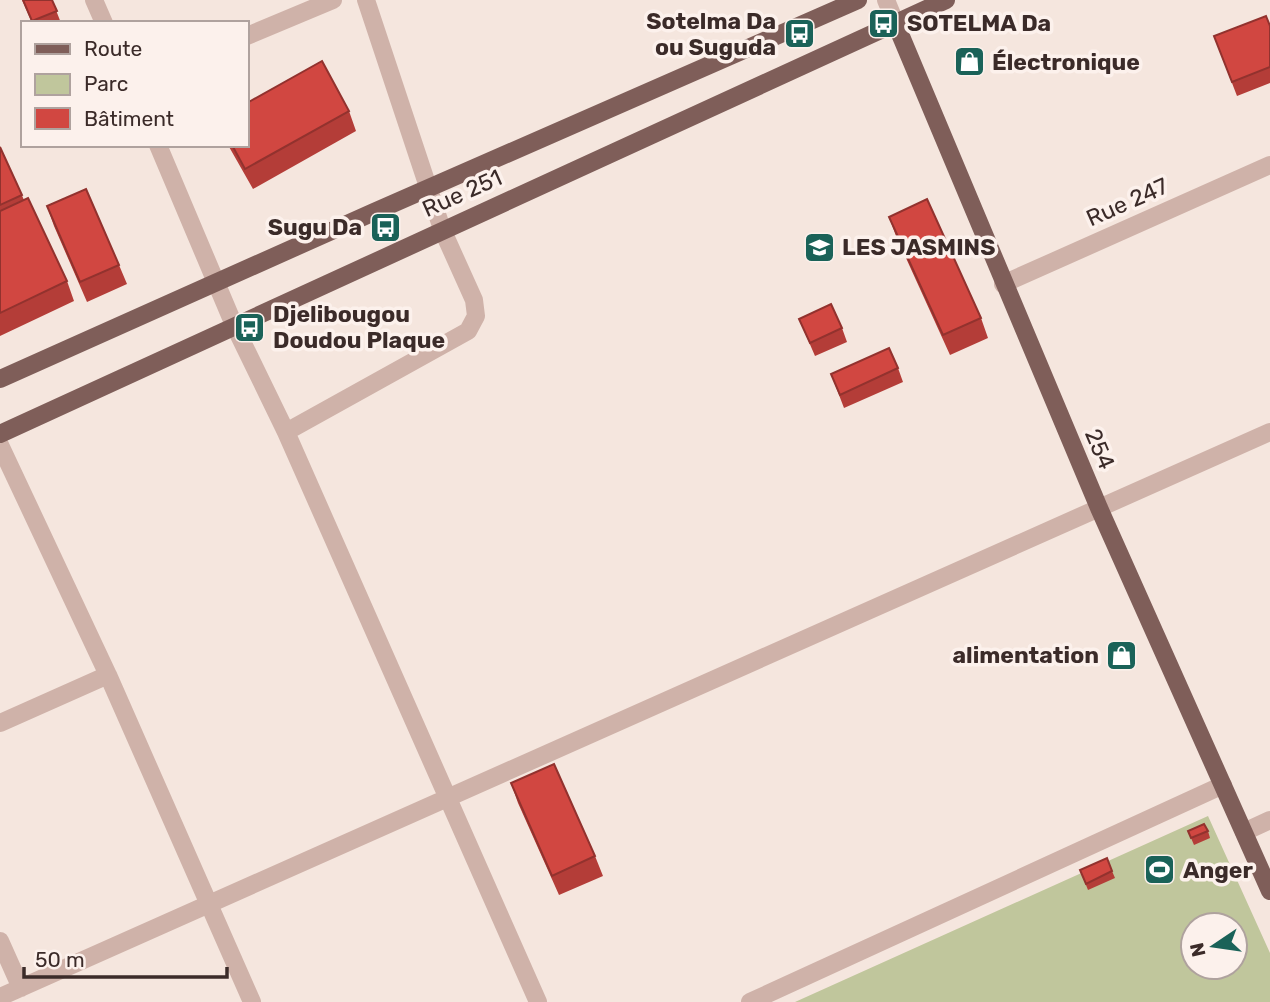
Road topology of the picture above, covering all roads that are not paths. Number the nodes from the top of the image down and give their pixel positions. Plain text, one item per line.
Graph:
1 (94, 0) edge
2 (333, 0) edge
3 (366, 0) edge
4 (858, 0) edge
5 (886, 0) edge
6 (946, 0) edge
7 (103, 21) edge
8 (895, 22) junction
9 (248, 36) edge
10 (159, 147) edge
11 (1270, 165) edge
12 (428, 190) junction
13 (442, 229) junction
14 (216, 283) junction
15 (1003, 284) junction
16 (234, 325) junction
17 (0, 379) edge
18 (286, 432) junction
19 (1270, 432) edge
20 (0, 434) edge
21 (0, 445) edge
22 (1099, 508) junction
23 (108, 675) junction
24 (0, 723) edge
25 (1223, 785) junction
26 (447, 798) junction
27 (1270, 820) edge
28 (1244, 832) junction
29 (1270, 891) edge
30 (209, 904) junction
31 (0, 940) edge
32 (21, 988) junction
33 (0, 997) edge
34 (252, 1002) edge
35 (538, 1002) edge
36 (750, 1002) edge

1 - 7 street
2 - 9 street
3 - 12 street
4 - 12 main road, Rue 251
5 - 8 street
6 - 8 main road, Rue 251
8 - 13 main road, Rue 251
8 - 15 main road, 254
10 - 14 street
11 - 15 street, Rue 247
12 - 13 street
12 - 14 main road, Rue 251
13 - 16 main road, Rue 251
13 - 18 street
14 - 16 street
14 - 17 main road, Rue 251
15 - 22 main road, 254
16 - 18 street
16 - 20 main road, Rue 251
18 - 26 street
19 - 22 street
21 - 23 street
22 - 25 main road, 254
22 - 26 street
23 - 24 street
23 - 30 street
25 - 28 main road, 254
25 - 36 street
26 - 30 street
26 - 35 street
27 - 28 street
28 - 29 main road, 254
30 - 32 street
30 - 34 street
31 - 32 street
32 - 33 street

